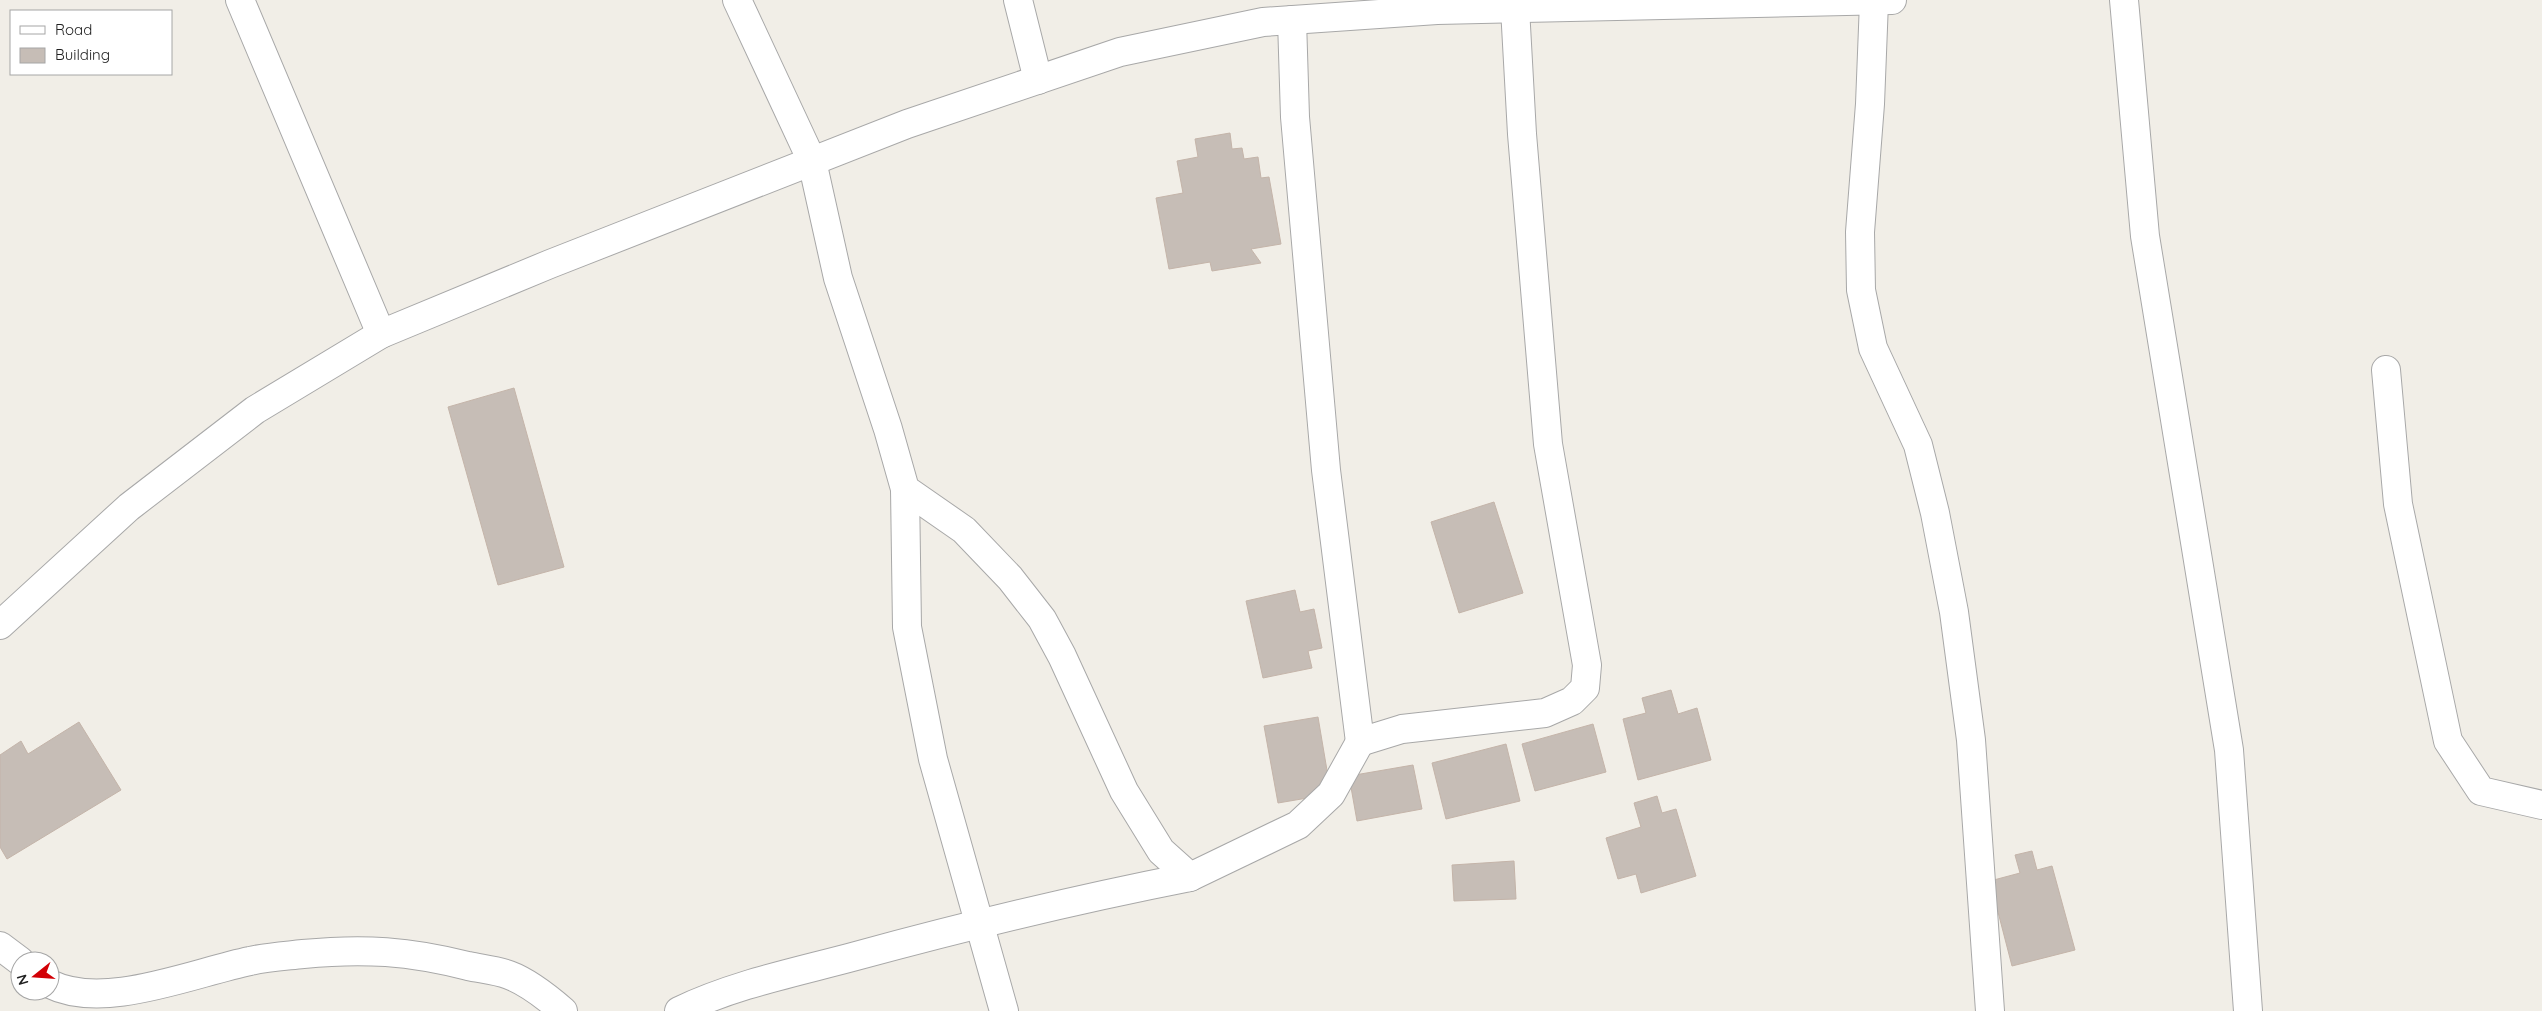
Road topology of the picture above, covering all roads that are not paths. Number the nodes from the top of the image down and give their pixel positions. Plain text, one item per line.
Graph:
1 (240, 0) edge
2 (737, 0) edge
3 (1018, 0) edge
4 (2124, 0) edge
5 (1866, 1) edge
6 (1639, 3) edge
7 (1349, 8) edge
8 (1515, 8) junction
9 (1292, 20) junction
10 (1038, 80) junction
11 (812, 161) junction
12 (381, 334) junction
13 (2386, 370) dead end
14 (905, 489) junction
15 (0, 625) edge
16 (1360, 742) junction
17 (2542, 805) edge
18 (1190, 877) junction
19 (980, 925) junction
20 (0, 946) edge
21 (10, 954) edge
22 (60, 989) edge
23 (563, 1011) edge
24 (679, 1011) edge
25 (1004, 1011) edge
26 (1990, 1011) edge
27 (2248, 1011) edge

1 - 12 street
2 - 11 street
3 - 10 street
4 - 27 street
5 - 6 street
5 - 26 street
6 - 8 street
7 - 8 street
7 - 9 street
8 - 16 street
9 - 10 street
9 - 16 street
10 - 11 street
11 - 12 street
11 - 14 street
12 - 15 street
13 - 17 street
14 - 18 street
14 - 19 street
16 - 18 street
18 - 19 street
19 - 24 street
19 - 25 street
20 - 21 street
22 - 23 street

